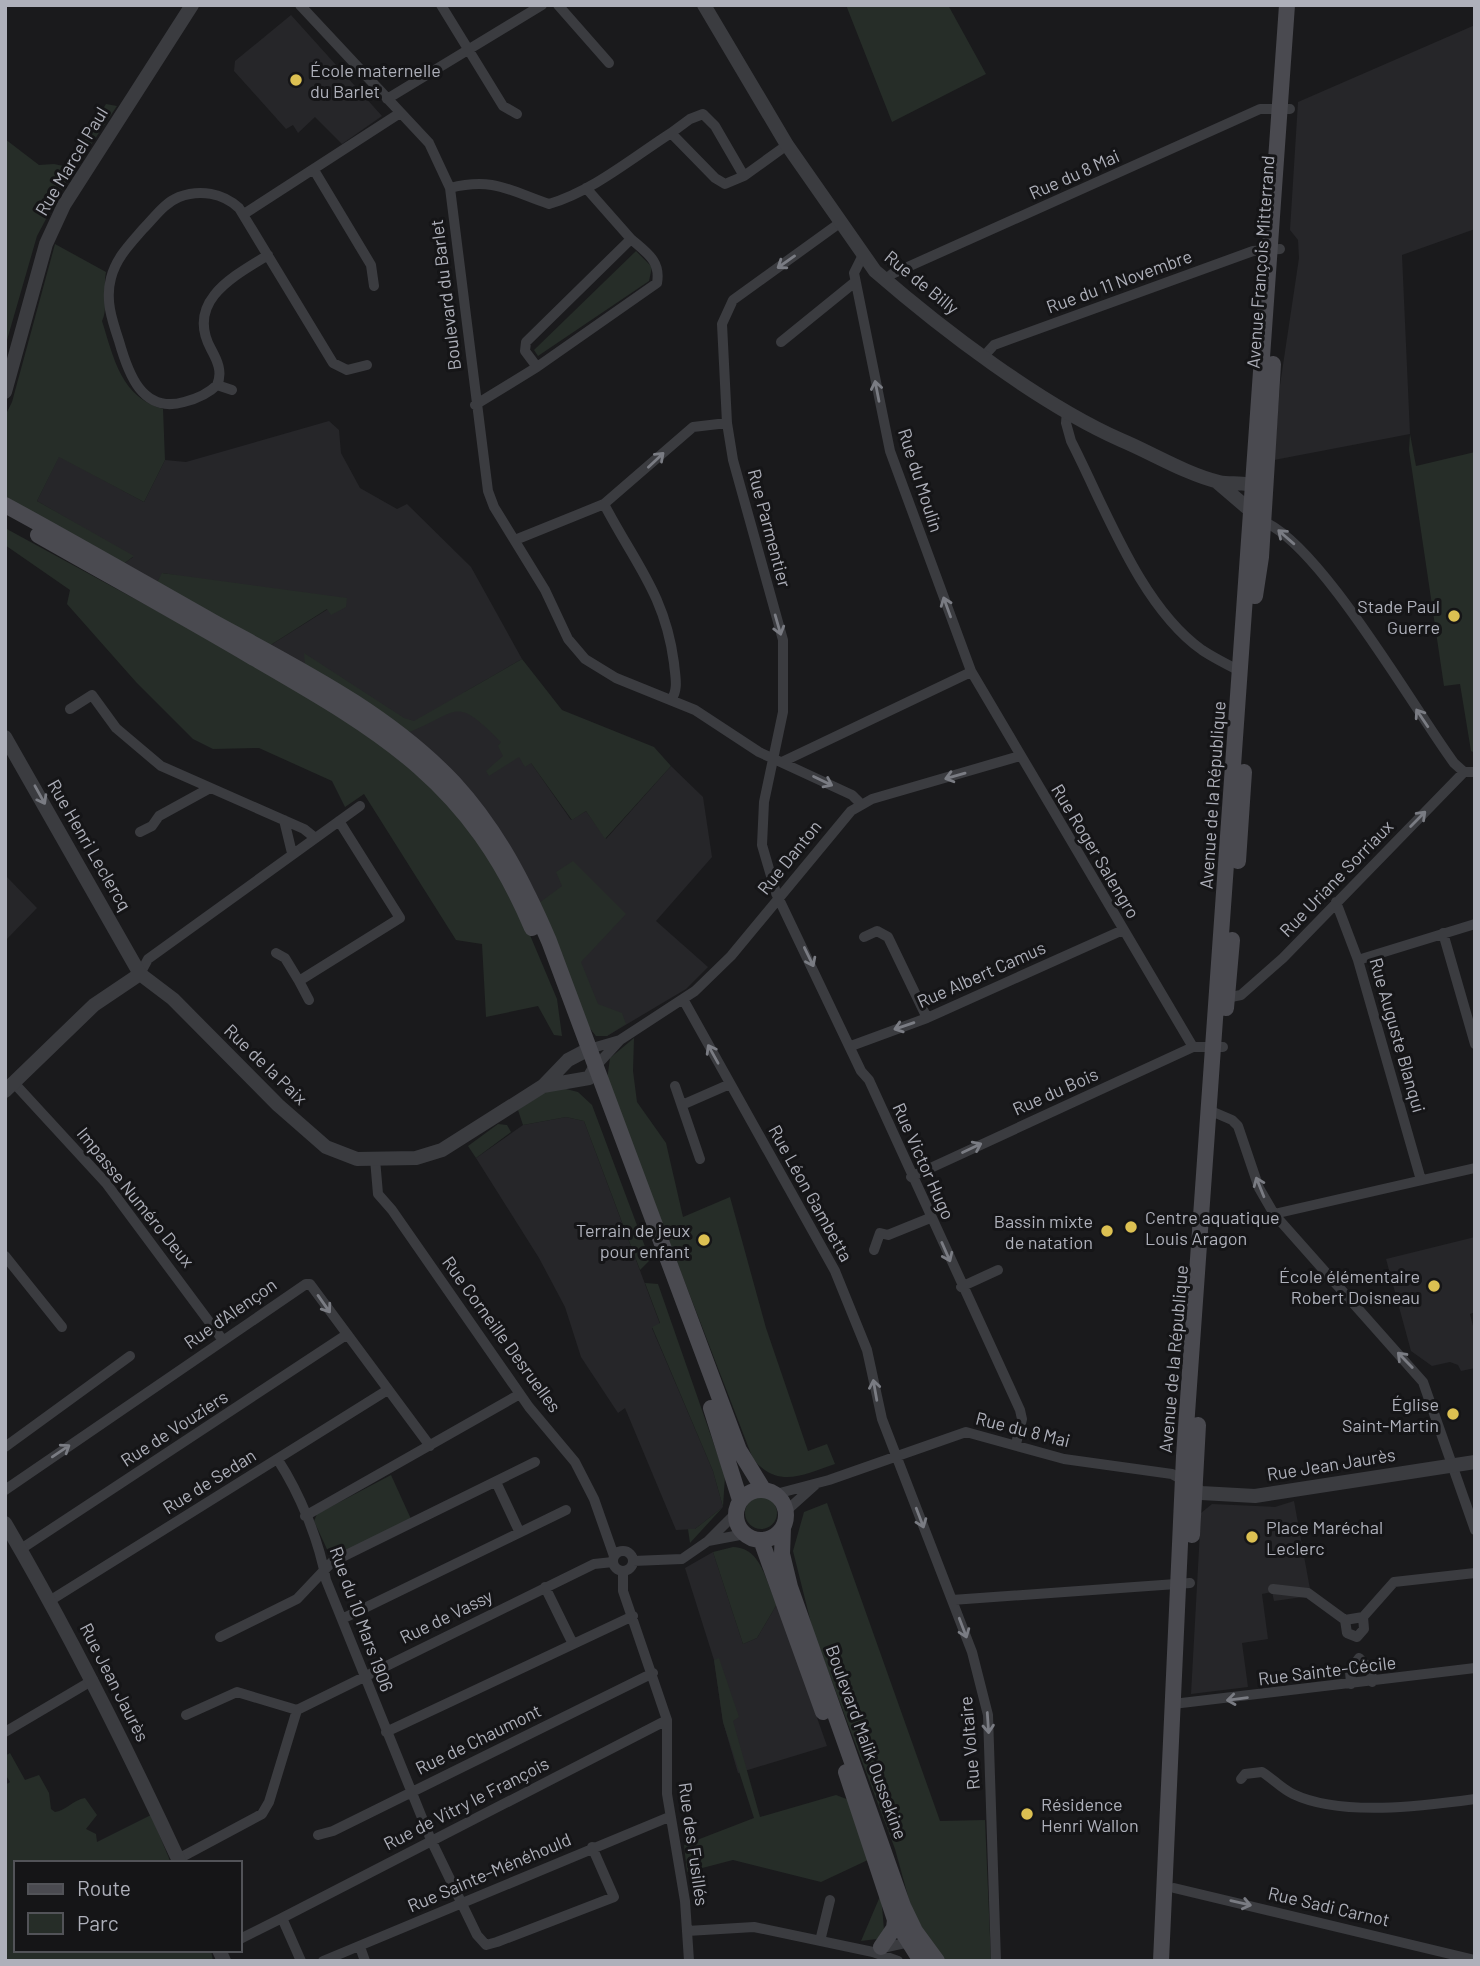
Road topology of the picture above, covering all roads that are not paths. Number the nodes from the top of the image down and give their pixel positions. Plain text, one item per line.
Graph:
1 (192, 5) edge
2 (440, 5) edge
3 (542, 5) edge
4 (558, 5) edge
5 (704, 5) edge
6 (1287, 5) edge
7 (1297, 5) edge
8 (299, 7) edge
9 (468, 50) junction
10 (609, 63) dead end
11 (387, 99) junction
12 (1284, 108) junction
13 (400, 113) junction
14 (517, 114) dead end
15 (671, 133) junction
16 (787, 145) junction
17 (314, 170) junction
18 (744, 176) junction
19 (450, 188) junction
20 (586, 188) junction
21 (244, 214) junction
22 (841, 222) junction
23 (631, 239) junction
24 (1275, 249) junction
25 (268, 255) junction
26 (863, 255) junction
27 (886, 280) junction
28 (855, 282) junction
29 (374, 286) dead end
30 (781, 342) dead end
31 (984, 356) junction
32 (367, 365) dead end
33 (537, 367) junction
34 (217, 385) junction
35 (232, 390) dead end
36 (5, 393) edge
37 (475, 405) junction
38 (1067, 411) junction
39 (727, 423) junction
40 (1216, 481) junction
41 (1251, 484) junction
42 (604, 504) junction
43 (5, 505) edge
44 (1259, 512) junction
45 (5, 516) edge
46 (515, 540) junction
47 (971, 671) junction
48 (1240, 671) junction
49 (671, 700) junction
50 (70, 709) dead end
51 (5, 737) edge
52 (1020, 756) junction
53 (778, 761) junction
54 (1469, 772) edge
55 (210, 788) junction
56 (861, 804) junction
57 (360, 806) dead end
58 (284, 820) junction
59 (339, 821) junction
60 (140, 832) dead end
61 (314, 837) junction
62 (292, 853) junction
63 (779, 896) junction
64 (1336, 902) junction
65 (1475, 924) edge
66 (1123, 930) junction
67 (1443, 933) junction
68 (864, 937) dead end
69 (276, 953) dead end
70 (1358, 960) junction
71 (140, 974) junction
72 (299, 981) junction
73 (683, 999) junction
74 (1223, 999) junction
75 (309, 1000) dead end
76 (927, 1018) junction
77 (620, 1040) junction
78 (1475, 1044) edge
79 (851, 1046) junction
80 (1219, 1046) junction
81 (1193, 1047) junction
82 (584, 1050) junction
83 (592, 1072) junction
84 (730, 1084) junction
85 (543, 1086) junction
86 (676, 1086) dead end
87 (10, 1087) edge
88 (682, 1105) junction
89 (1215, 1112) junction
90 (700, 1158) dead end
91 (375, 1159) junction
92 (1475, 1168) edge
93 (911, 1177) junction
94 (1421, 1180) junction
95 (1273, 1214) junction
96 (930, 1218) junction
97 (874, 1250) dead end
98 (5, 1256) edge
99 (998, 1270) dead end
100 (961, 1287) junction
101 (62, 1327) dead end
102 (346, 1335) junction
103 (222, 1339) junction
104 (130, 1356) dead end
105 (386, 1391) junction
106 (520, 1394) junction
107 (1016, 1444) junction
108 (430, 1446) junction
109 (5, 1447) edge
110 (896, 1455) junction
111 (278, 1460) junction
112 (535, 1462) dead end
113 (1475, 1462) edge
114 (1453, 1465) junction
115 (496, 1482) junction
116 (817, 1483) junction
117 (1189, 1485) junction
118 (5, 1490) edge
119 (770, 1491) junction
120 (738, 1506) junction
121 (566, 1510) dead end
122 (786, 1511) junction
123 (305, 1516) junction
124 (783, 1528) junction
125 (7, 1529) edge
126 (1475, 1530) edge
127 (519, 1531) junction
128 (745, 1534) junction
129 (761, 1540) junction
130 (708, 1541) junction
131 (20, 1549) junction
132 (617, 1556) junction
133 (633, 1560) junction
134 (324, 1569) junction
135 (623, 1572) junction
136 (1475, 1573) edge
137 (1184, 1583) junction
138 (545, 1587) junction
139 (1273, 1589) dead end
140 (51, 1600) junction
141 (952, 1600) junction
142 (633, 1616) junction
143 (1363, 1617) junction
144 (342, 1619) junction
145 (1345, 1620) junction
146 (220, 1637) dead end
147 (1357, 1637) junction
148 (572, 1642) junction
149 (1359, 1658) junction
150 (1475, 1668) edge
151 (653, 1674) junction
152 (364, 1675) junction
153 (93, 1680) junction
154 (1372, 1682) junction
155 (1350, 1684) junction
156 (1178, 1705) junction
157 (297, 1710) junction
158 (186, 1715) dead end
159 (667, 1720) junction
160 (5, 1732) edge
161 (386, 1732) junction
162 (1241, 1779) dead end
163 (411, 1791) junction
164 (1475, 1799) edge
165 (669, 1817) junction
166 (318, 1835) dead end
167 (431, 1840) junction
168 (592, 1847) junction
169 (179, 1861) edge
170 (1174, 1888) junction
171 (830, 1900) dead end
172 (462, 1903) junction
173 (282, 1918) junction
174 (895, 1920) junction
175 (687, 1931) junction
176 (242, 1938) edge
177 (820, 1941) junction
178 (914, 1941) junction
179 (360, 1947) junction
180 (877, 1950) junction
181 (915, 1960) edge
182 (1475, 1960) edge
183 (301, 1961) edge
184 (323, 1961) edge
185 (365, 1961) edge
186 (689, 1961) edge
187 (898, 1961) edge
188 (937, 1961) edge
189 (996, 1961) edge
190 (1161, 1961) edge
191 (1171, 1961) edge

1 - 36 street, Rue Marcel Paul
2 - 9 street
3 - 9 street
4 - 10 street
5 - 16 street, Rue de Billy
6 - 12 main road, Avenue François Mitterrand
7 - 12 main road, Avenue François Mitterrand
8 - 11 street, Boulevard du Barlet
9 - 11 street
9 - 14 street
11 - 13 street, Boulevard du Barlet
12 - 24 main road, Avenue François Mitterrand
12 - 27 street, Rue du 8 Mai
13 - 17 street
13 - 19 street, Boulevard du Barlet
15 - 18 street
15 - 18 street
15 - 20 street
16 - 18 street
16 - 22 street, Rue de Billy
17 - 21 street
17 - 29 street
19 - 20 street
19 - 37 street, Boulevard du Barlet
20 - 23 street
21 - 25 street
21 - 34 street
22 - 26 street, Rue de Billy
22 -> 39 street, Rue Parmentier
23 - 33 street
23 - 33 street
24 - 31 street, Rue du 11 Novembre
24 - 41 main road, Avenue François Mitterrand
24 - 44 main road, Avenue François Mitterrand
25 - 32 street
25 - 34 street
26 - 27 street, Rue de Billy
26 - 28 street, Rue du Moulin
27 - 31 street, Rue de Billy
28 - 30 street
47 -> 28 street, Rue du Moulin
31 - 38 street, Rue de Billy
33 - 37 street
34 - 35 street
37 - 46 street, Boulevard du Barlet
38 - 40 street, Rue de Billy
38 - 48 street
42 -> 39 street
39 -> 53 street, Rue Parmentier
40 - 41 street, Rue de Billy
40 - 44 street, Rue de Billy
41 - 44 main road, Avenue François Mitterrand
42 - 46 street
42 - 49 street
43 - 82 main road
44 - 48 main road, Avenue de la République
54 -> 44 street
44 - 74 main road, Avenue de la République
45 - 82 main road
46 - 49 street, Boulevard du Barlet
47 - 52 street, Rue Roger Salengro
47 - 53 street
48 - 74 main road, Avenue de la République
49 - 53 street, Boulevard du Barlet
50 - 55 street
51 -> 71 street, Rue Henri Leclercq
52 -> 56 street, Rue Danton
52 - 66 street, Rue Roger Salengro
53 -> 56 street, Boulevard du Barlet
53 - 63 street, Rue Parmentier
64 -> 54 street, Rue Uriane Sorriaux
55 - 58 street
55 - 60 street
56 - 63 street, Rue Danton
57 - 59 street
58 - 61 street
58 - 62 street
59 - 61 street
59 - 72 street
61 - 62 street
62 - 71 street
63 - 73 street, Rue Danton
63 -> 79 street, Rue Victor Hugo
64 - 70 street, Rue Auguste Blanqui
64 - 74 street, Rue Uriane Sorriaux
65 - 67 street
66 - 76 street, Rue Albert Camus
66 - 81 street, Rue Roger Salengro
67 - 70 street
67 - 78 street
68 - 76 street
69 - 72 street
70 - 94 street, Rue Auguste Blanqui
71 - 87 street
71 - 91 street, Rue de la Paix
72 - 75 street
73 - 77 street, Rue Danton
84 -> 73 street, Rue Léon Gambetta
74 - 80 main road, Avenue de la République
76 -> 79 street, Rue Albert Camus
77 - 82 street, Rue Danton
77 - 83 street, Rue Danton
79 - 93 street, Rue Victor Hugo
80 - 81 street, Rue du Bois
80 - 89 main road, Avenue de la République
93 -> 81 street, Rue du Bois
82 - 83 main road
82 - 85 street
83 - 85 street
83 - 119 main road
83 - 120 main road
84 - 88 street
110 -> 84 street, Rue Léon Gambetta
85 - 91 street, Rue de la Paix
86 - 88 street
87 - 103 street, Impasse Numéro Deux
88 - 90 street
95 -> 89 street
89 - 117 main road, Avenue de la République
91 - 106 street, Rue Corneille Desruelles
92 - 94 street
93 - 96 street, Rue Victor Hugo
94 - 95 street
114 -> 95 street
96 - 97 street
96 -> 100 street, Rue Victor Hugo
98 - 101 street
99 - 100 street
100 - 107 street, Rue Victor Hugo
103 -> 102 street, Rue d'Alençon
102 - 105 street, Rue d'Alençon
102 - 131 street, Rue de Vouziers
118 -> 103 street, Rue d'Alençon
104 - 109 street
105 - 108 street, Rue d'Alençon
105 - 111 street, Rue de Sedan
106 - 108 street
106 - 132 street, Rue Corneille Desruelles
107 - 110 street, Rue du 8 Mai
107 - 117 street, Rue du 8 Mai
108 - 123 street
110 - 116 street, Rue du 8 Mai
110 -> 141 street, Rue Voltaire
111 - 123 street, Rue du 10 Mars 1906
111 - 140 street, Rue de Sedan
112 - 115 street
113 - 114 street, Rue Jean Jaurès
114 - 117 street, Rue Jean Jaurès
114 - 126 street
115 - 127 street
115 - 134 street
116 - 119 street, Rue du 8 Mai
116 - 122 street, Rue du 8 Mai
117 - 137 main road, Avenue de la République
119 - 120 main road
119 - 122 main road
120 - 128 main road
120 - 130 street
121 - 127 street
122 - 124 main road
123 - 134 street, Rue du 10 Mars 1906
124 - 129 main road
124 - 178 main road, Boulevard Malik Oussekine
125 - 131 street, Rue Jean Jaurès
127 - 144 street
128 - 129 main road
128 - 130 street
129 - 174 main road, Boulevard Malik Oussekine
130 - 133 street
131 - 140 street, Rue Jean Jaurès
132 - 133 street
132 - 135 street
132 - 138 street, Rue de Vassy
133 - 135 street
134 - 144 street, Rue du 10 Mars 1906
134 - 146 street
135 - 142 street, Rue des Fusillés
136 - 143 street
137 - 141 street
137 - 156 main road, Avenue de la République
138 - 148 street
138 - 152 street, Rue de Vassy
139 - 145 street
140 - 153 street, Rue Jean Jaurès
141 -> 189 street, Rue Voltaire
142 - 148 street
142 - 151 street, Rue des Fusillés
143 - 145 street
143 - 147 street
144 - 152 street, Rue du 10 Mars 1906
145 - 147 street
147 - 149 street
148 - 161 street
149 - 154 street
149 - 155 street
150 - 154 street, Rue Sainte-Cécile
151 - 159 street, Rue des Fusillés
151 - 163 street, Rue de Chaumont
152 - 157 street, Rue de Vassy
152 - 161 street, Rue du 10 Mars 1906
153 - 160 street
153 - 169 street, Rue Jean Jaurès
154 - 155 street, Rue Sainte-Cécile
155 -> 156 street, Rue Sainte-Cécile
156 - 170 main road, Avenue de la République
156 - 190 main road, Avenue de la République
157 - 158 street
157 - 169 street
159 - 165 street, Rue des Fusillés
159 - 167 street, Rue de Vitry le François
161 - 163 street, Rue du 10 Mars 1906
162 - 164 street
163 - 166 street, Rue de Chaumont
163 - 167 street, Rue du 10 Mars 1906
165 - 168 street, Rue Sainte-Ménéhould
165 - 175 street, Rue des Fusillés
167 - 172 street, Rue du 10 Mars 1906
167 - 173 street, Rue de Vitry le François
168 - 172 street, Rue Sainte-Ménéhould
168 - 172 street, Rue du 10 Mars 1906
170 -> 182 street, Rue Sadi Carnot
170 - 191 main road, Avenue de la République
171 - 177 street
172 - 179 street, Rue Sainte-Ménéhould
173 - 176 street
173 - 183 street
174 - 178 main road, Boulevard Malik Oussekine
174 - 180 main road
175 - 177 street
175 - 186 street, Rue des Fusillés
177 - 180 street
178 - 180 street
178 - 181 main road, Boulevard Malik Oussekine
178 - 188 main road, Boulevard Malik Oussekine
179 - 184 street, Rue Sainte-Ménéhould
179 - 185 street
180 - 187 street

